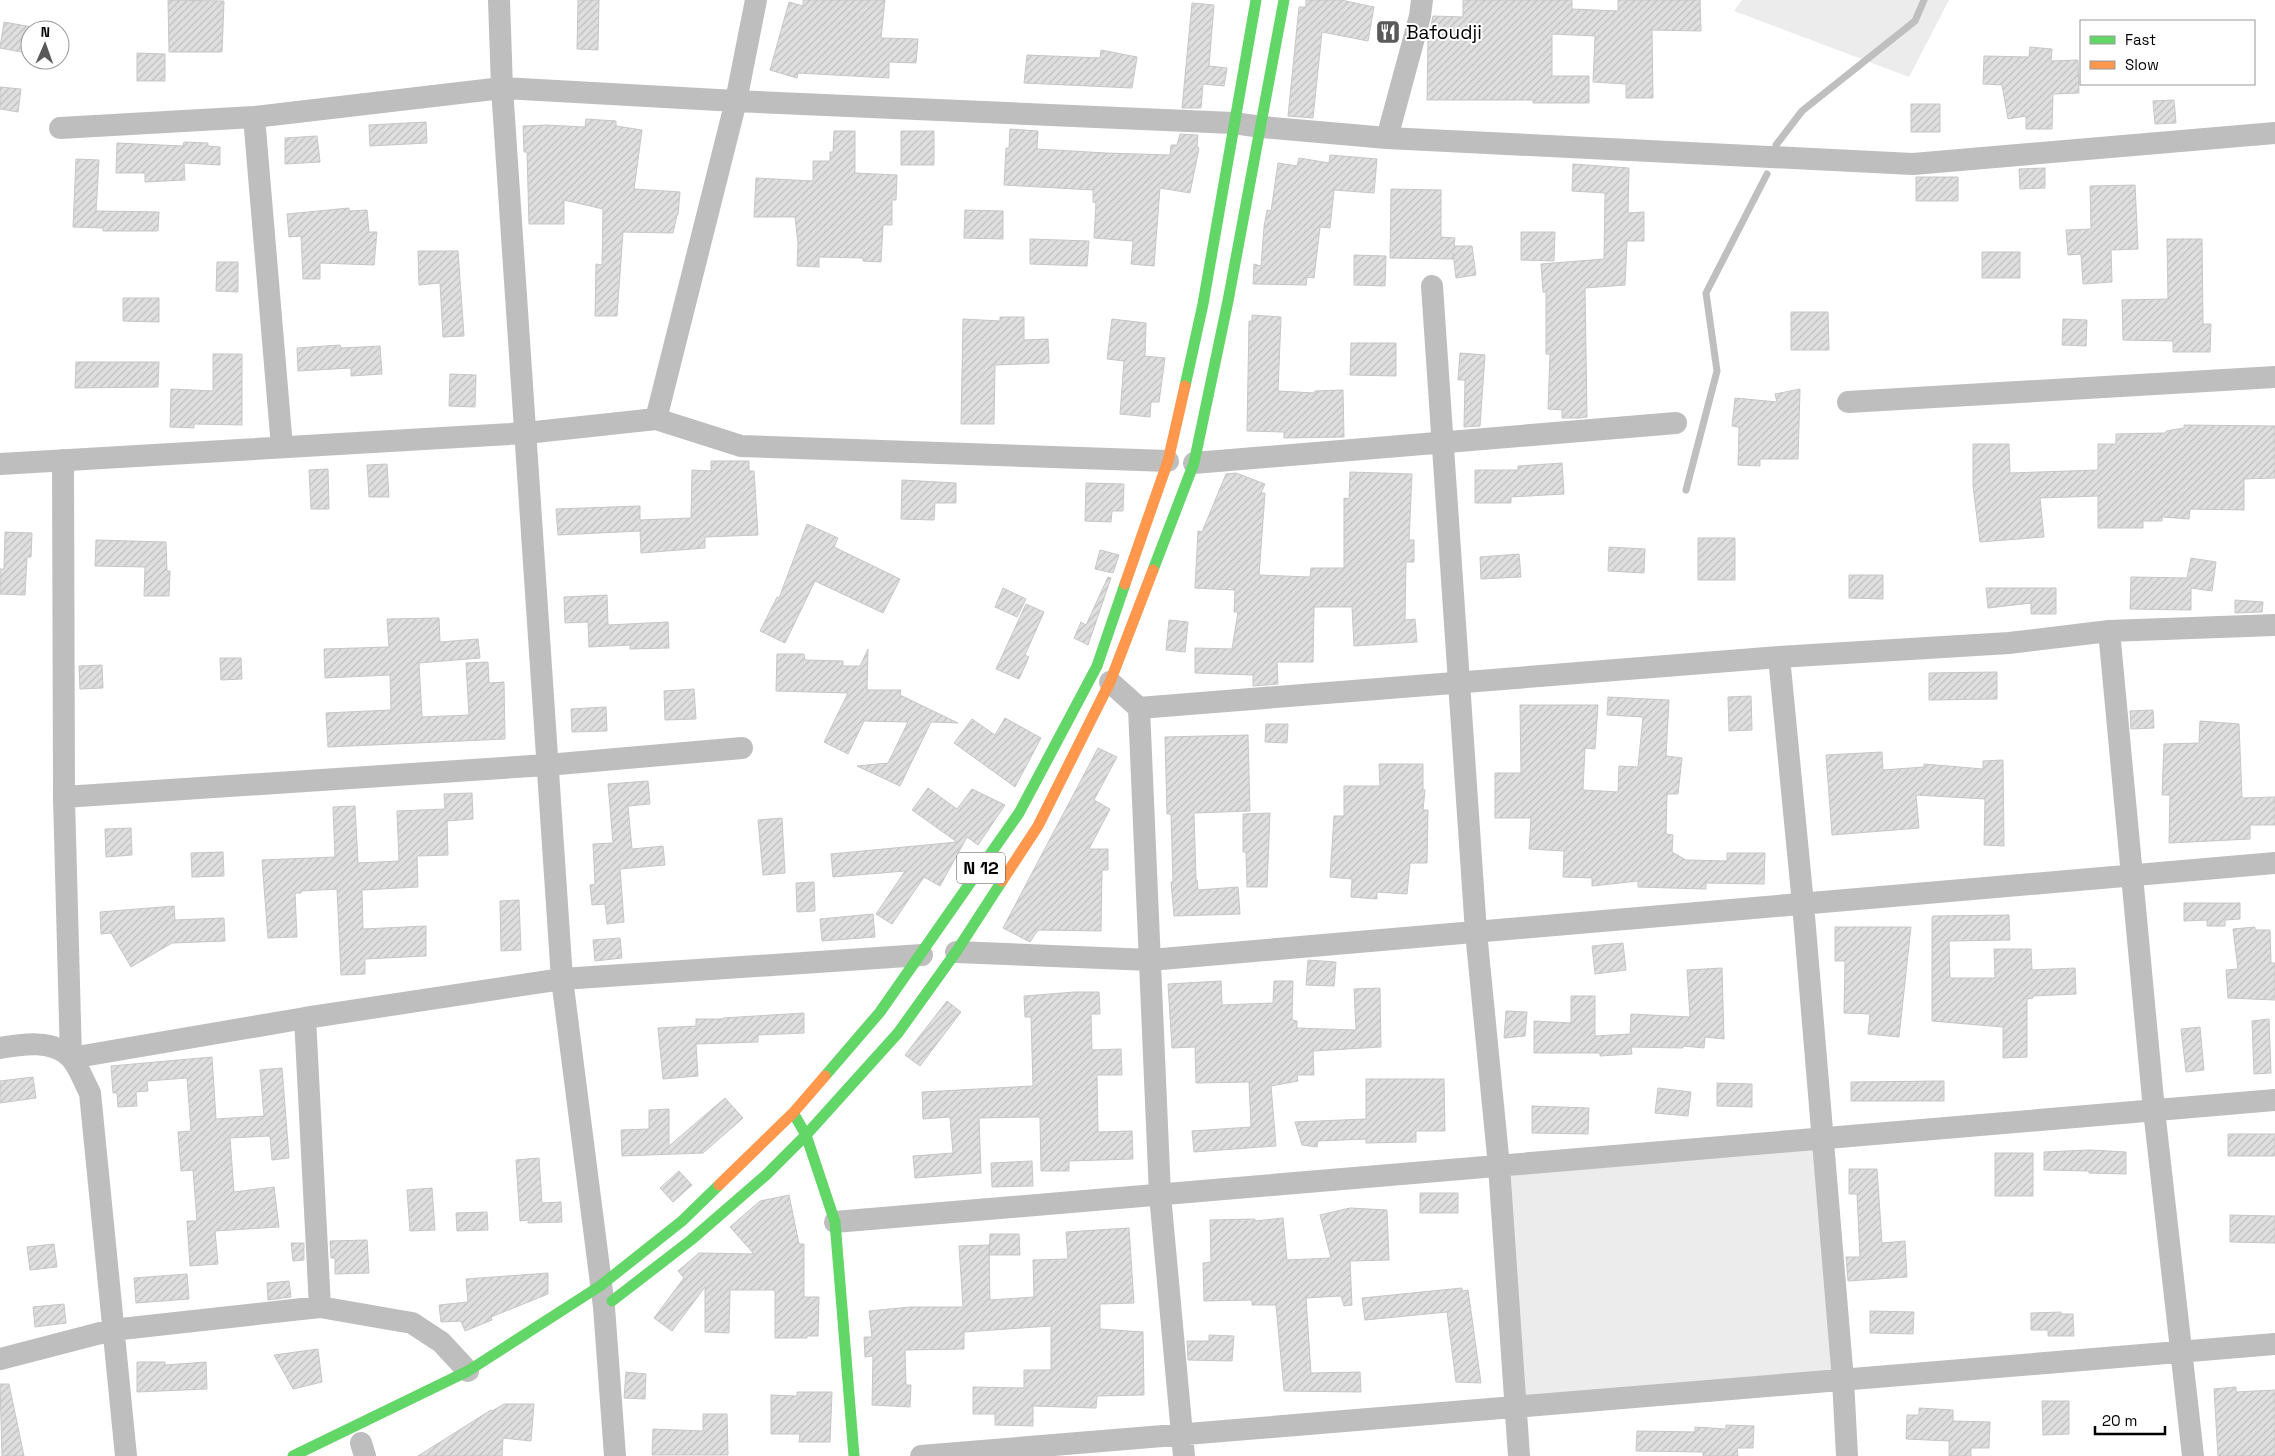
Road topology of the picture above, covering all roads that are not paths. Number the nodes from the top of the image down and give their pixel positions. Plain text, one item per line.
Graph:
1 (499, 0) edge
2 (756, 0) edge
3 (1256, 0) edge
4 (1284, 0) edge
5 (1422, 0) edge
6 (502, 88) junction
7 (736, 100) junction
8 (254, 117) junction
9 (1232, 122) junction
10 (1262, 127) junction
11 (60, 128) dead end
12 (2275, 133) edge
13 (1387, 138) junction
14 (1432, 286) dead end
15 (2275, 376) edge
16 (1848, 402) dead end
17 (656, 419) junction
18 (1676, 423) dead end
19 (526, 433) junction
20 (1443, 441) junction
21 (282, 447) junction
22 (63, 460) junction
23 (1168, 460) junction
24 (1194, 463) junction
25 (0, 464) edge
26 (2275, 625) edge
27 (2109, 631) junction
28 (1779, 657) junction
29 (1110, 682) junction
30 (1460, 682) junction
31 (1140, 708) junction
32 (742, 748) dead end
33 (546, 765) junction
34 (64, 797) junction
35 (2275, 864) edge
36 (2132, 876) junction
37 (1803, 904) junction
38 (1476, 932) junction
39 (956, 952) junction
40 (922, 955) junction
41 (1150, 960) junction
42 (562, 979) junction
43 (306, 1018) junction
44 (0, 1048) edge
45 (71, 1058) junction
46 (2275, 1100) edge
47 (2154, 1110) junction
48 (793, 1113) junction
49 (806, 1135) junction
50 (1823, 1138) junction
51 (1499, 1166) junction
52 (1160, 1195) junction
53 (835, 1222) junction
54 (600, 1302) junction
55 (320, 1307) junction
56 (112, 1330) junction
57 (2275, 1344) edge
58 (2182, 1352) junction
59 (0, 1359) edge
60 (468, 1371) junction
61 (1843, 1380) junction
62 (1516, 1407) junction
63 (1183, 1445) edge
64 (126, 1456) edge
65 (293, 1456) edge
66 (615, 1456) edge
67 (854, 1456) edge
68 (921, 1456) edge
69 (1519, 1456) edge
70 (1847, 1456) edge
71 (2193, 1456) edge

1 - 6 street
2 - 7 street
3 - 9 main road, N 12
4 - 10 main road, N 12
5 - 13 street
6 - 7 street
6 - 8 street
6 - 19 street
7 - 9 street
7 - 17 street
8 - 11 street
8 - 21 street
9 - 10 street
9 - 23 main road, N 12
10 - 13 street
10 - 24 main road, N 12
12 - 13 street
14 - 20 street
15 - 16 street
17 - 19 street
17 - 23 street
18 - 20 street
19 - 21 street
19 - 33 street
20 - 24 street
20 - 30 street
21 - 22 street
22 - 25 street
22 - 34 street
23 - 40 main road, N 12
24 - 29 main road, N 12
26 - 27 street
27 - 28 street
27 - 36 street
28 - 30 street
28 - 37 street
29 - 31 street
29 - 39 main road, N 12
30 - 31 street
30 - 38 street
31 - 41 street
32 - 33 street
33 - 34 street
33 - 42 street
34 - 45 street
35 - 36 street
36 - 37 street
36 - 47 street
37 - 38 street
37 - 50 street
38 - 41 street
38 - 51 street
39 - 41 street
39 - 49 main road, N 12
40 - 42 street
40 - 48 main road, N 12
41 - 52 street
42 - 43 street
42 - 54 street
43 - 45 street
43 - 55 street
44 - 45 street
45 - 56 street
46 - 47 street
47 - 50 street
47 - 58 street
48 - 49 main road
48 - 54 main road, N 12
49 - 53 main road
49 - 54 main road, N 12
50 - 51 street
50 - 61 street
51 - 52 street
51 - 62 street
52 - 53 street
52 - 63 street
53 - 67 main road
54 - 60 main road, N 12
54 - 66 street
55 - 56 street
55 - 60 street
56 - 59 street
56 - 64 street
57 - 58 street
58 - 61 street
58 - 71 street
60 - 65 main road, N 12
61 - 62 street
61 - 70 street
62 - 63 street
62 - 69 street
63 - 68 street

